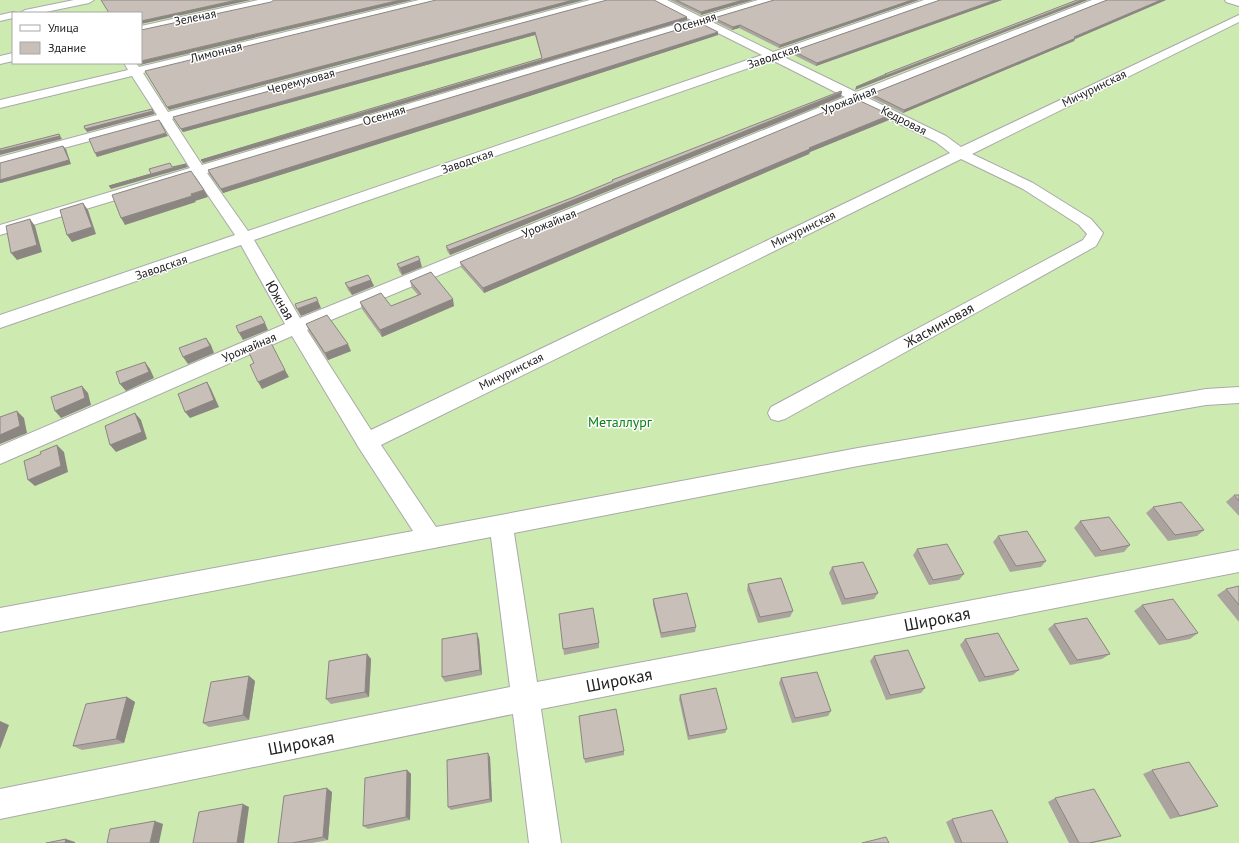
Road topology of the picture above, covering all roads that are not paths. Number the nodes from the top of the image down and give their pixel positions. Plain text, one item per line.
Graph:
1 (272, 0) edge
2 (432, 0) edge
3 (602, 0) edge
4 (659, 0) edge
5 (769, 0) edge
6 (934, 0) edge
7 (1101, 0) edge
8 (1230, 0) edge
9 (90, 2) edge
10 (1239, 3) edge
11 (31, 12) edge
12 (12, 15) edge
13 (0, 18) edge
14 (1239, 18) edge
15 (700, 21) junction
16 (142, 29) edge
17 (772, 56) junction
18 (12, 57) edge
19 (0, 60) edge
20 (133, 67) edge
21 (858, 96) junction
22 (0, 104) edge
23 (164, 117) junction
24 (959, 153) junction
25 (0, 161) edge
26 (199, 171) junction
27 (0, 230) edge
28 (1095, 234) joint
29 (245, 238) junction
30 (0, 322) edge
31 (296, 327) junction
32 (1239, 395) edge
33 (778, 413) dead end
34 (367, 442) junction
35 (0, 455) edge
36 (501, 524) junction
37 (430, 538) junction
38 (1239, 561) edge
39 (0, 620) edge
40 (525, 698) junction
41 (0, 804) edge
42 (545, 843) edge

1 - 16 street, Зеленая
2 - 20 street, Лимонная
3 - 23 street, Черемуховая
4 - 15 street, Кедровая
5 - 15 street, Осенняя
6 - 17 street, Заводская
7 - 21 street, Урожайная
8 - 10 street
9 - 11 street
12 - 13 street
14 - 24 street, Мичуринская
15 - 17 street, Кедровая
15 - 26 street, Осенняя
17 - 21 street, Кедровая
17 - 29 street, Заводская
18 - 19 street
20 - 22 street, Лимонная
20 - 23 street, Южная
21 - 24 street, Кедровая
21 - 31 street, Урожайная
23 - 25 street, Черемуховая
23 - 26 street, Южная
24 - 28 street, Кедровая
24 - 34 street, Мичуринская
26 - 27 street, Осенняя
26 - 29 street, Южная
28 - 33 street, Жасминовая
29 - 30 street, Заводская
29 - 31 street, Южная
31 - 34 street, Южная
31 - 35 street, Урожайная
32 - 36 street
34 - 37 street, Южная
36 - 37 street
36 - 40 street
37 - 39 street
38 - 40 street, Широкая
40 - 41 street, Широкая
40 - 42 street

